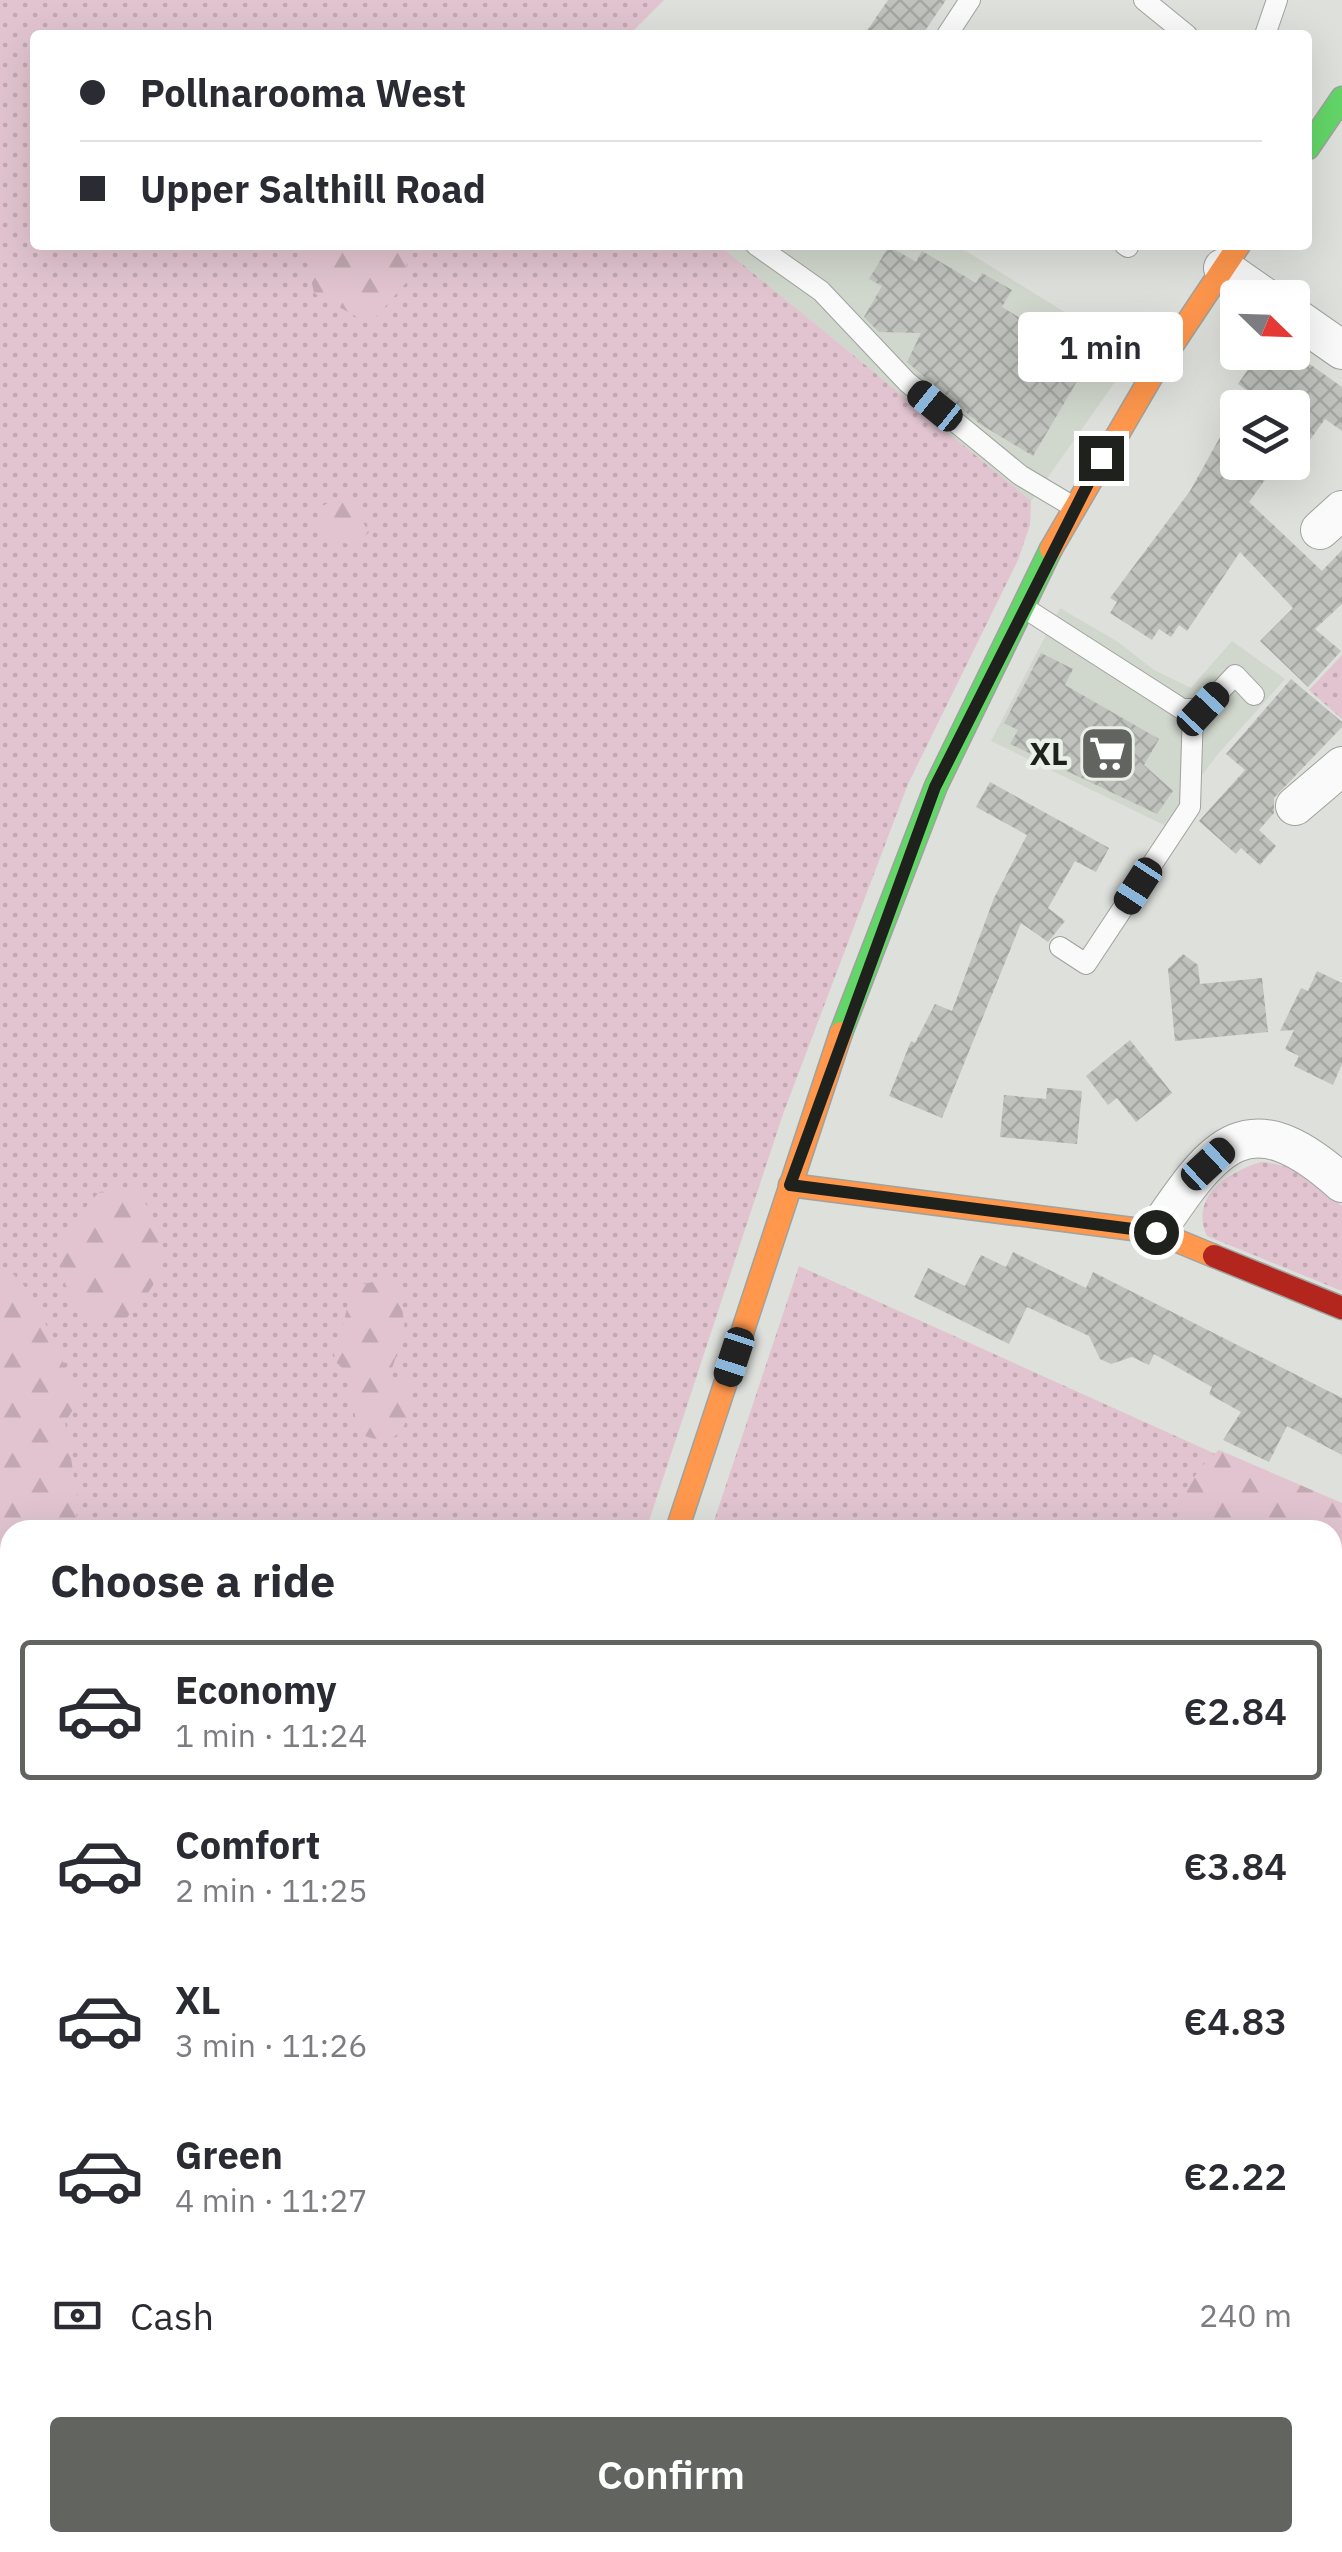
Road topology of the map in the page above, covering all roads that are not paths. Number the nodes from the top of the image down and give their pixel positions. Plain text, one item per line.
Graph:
1 (970, 0) edge
2 (1144, 0) edge
3 (1277, 0) edge
4 (949, 30) edge
5 (1182, 30) edge
6 (1268, 30) edge
7 (1342, 98) edge
8 (1312, 138) edge
9 (763, 250) edge
10 (1231, 257) edge
11 (1251, 280) edge
12 (1310, 328) edge
13 (1342, 350) edge
14 (1074, 507) junction
15 (1022, 607) junction
16 (1254, 695) dead end
17 (1193, 709) junction
18 (1342, 766) edge
19 (1295, 806) dead end
20 (1060, 947) dead end
21 (1342, 1184) edge
22 (790, 1185) junction
23 (1156, 1232) junction
24 (1342, 1308) edge
25 (680, 1520) edge

1 - 4 lane
2 - 5 lane
3 - 6 lane
7 - 8 main road
9 - 14 lane
10 - 11 street
10 - 14 main road
12 - 13 street
14 - 15 main road
15 - 17 lane
15 - 22 main road
16 - 17 lane
17 - 20 lane
18 - 19 street
21 - 23 street
22 - 23 main road
22 - 25 main road
23 - 24 main road

